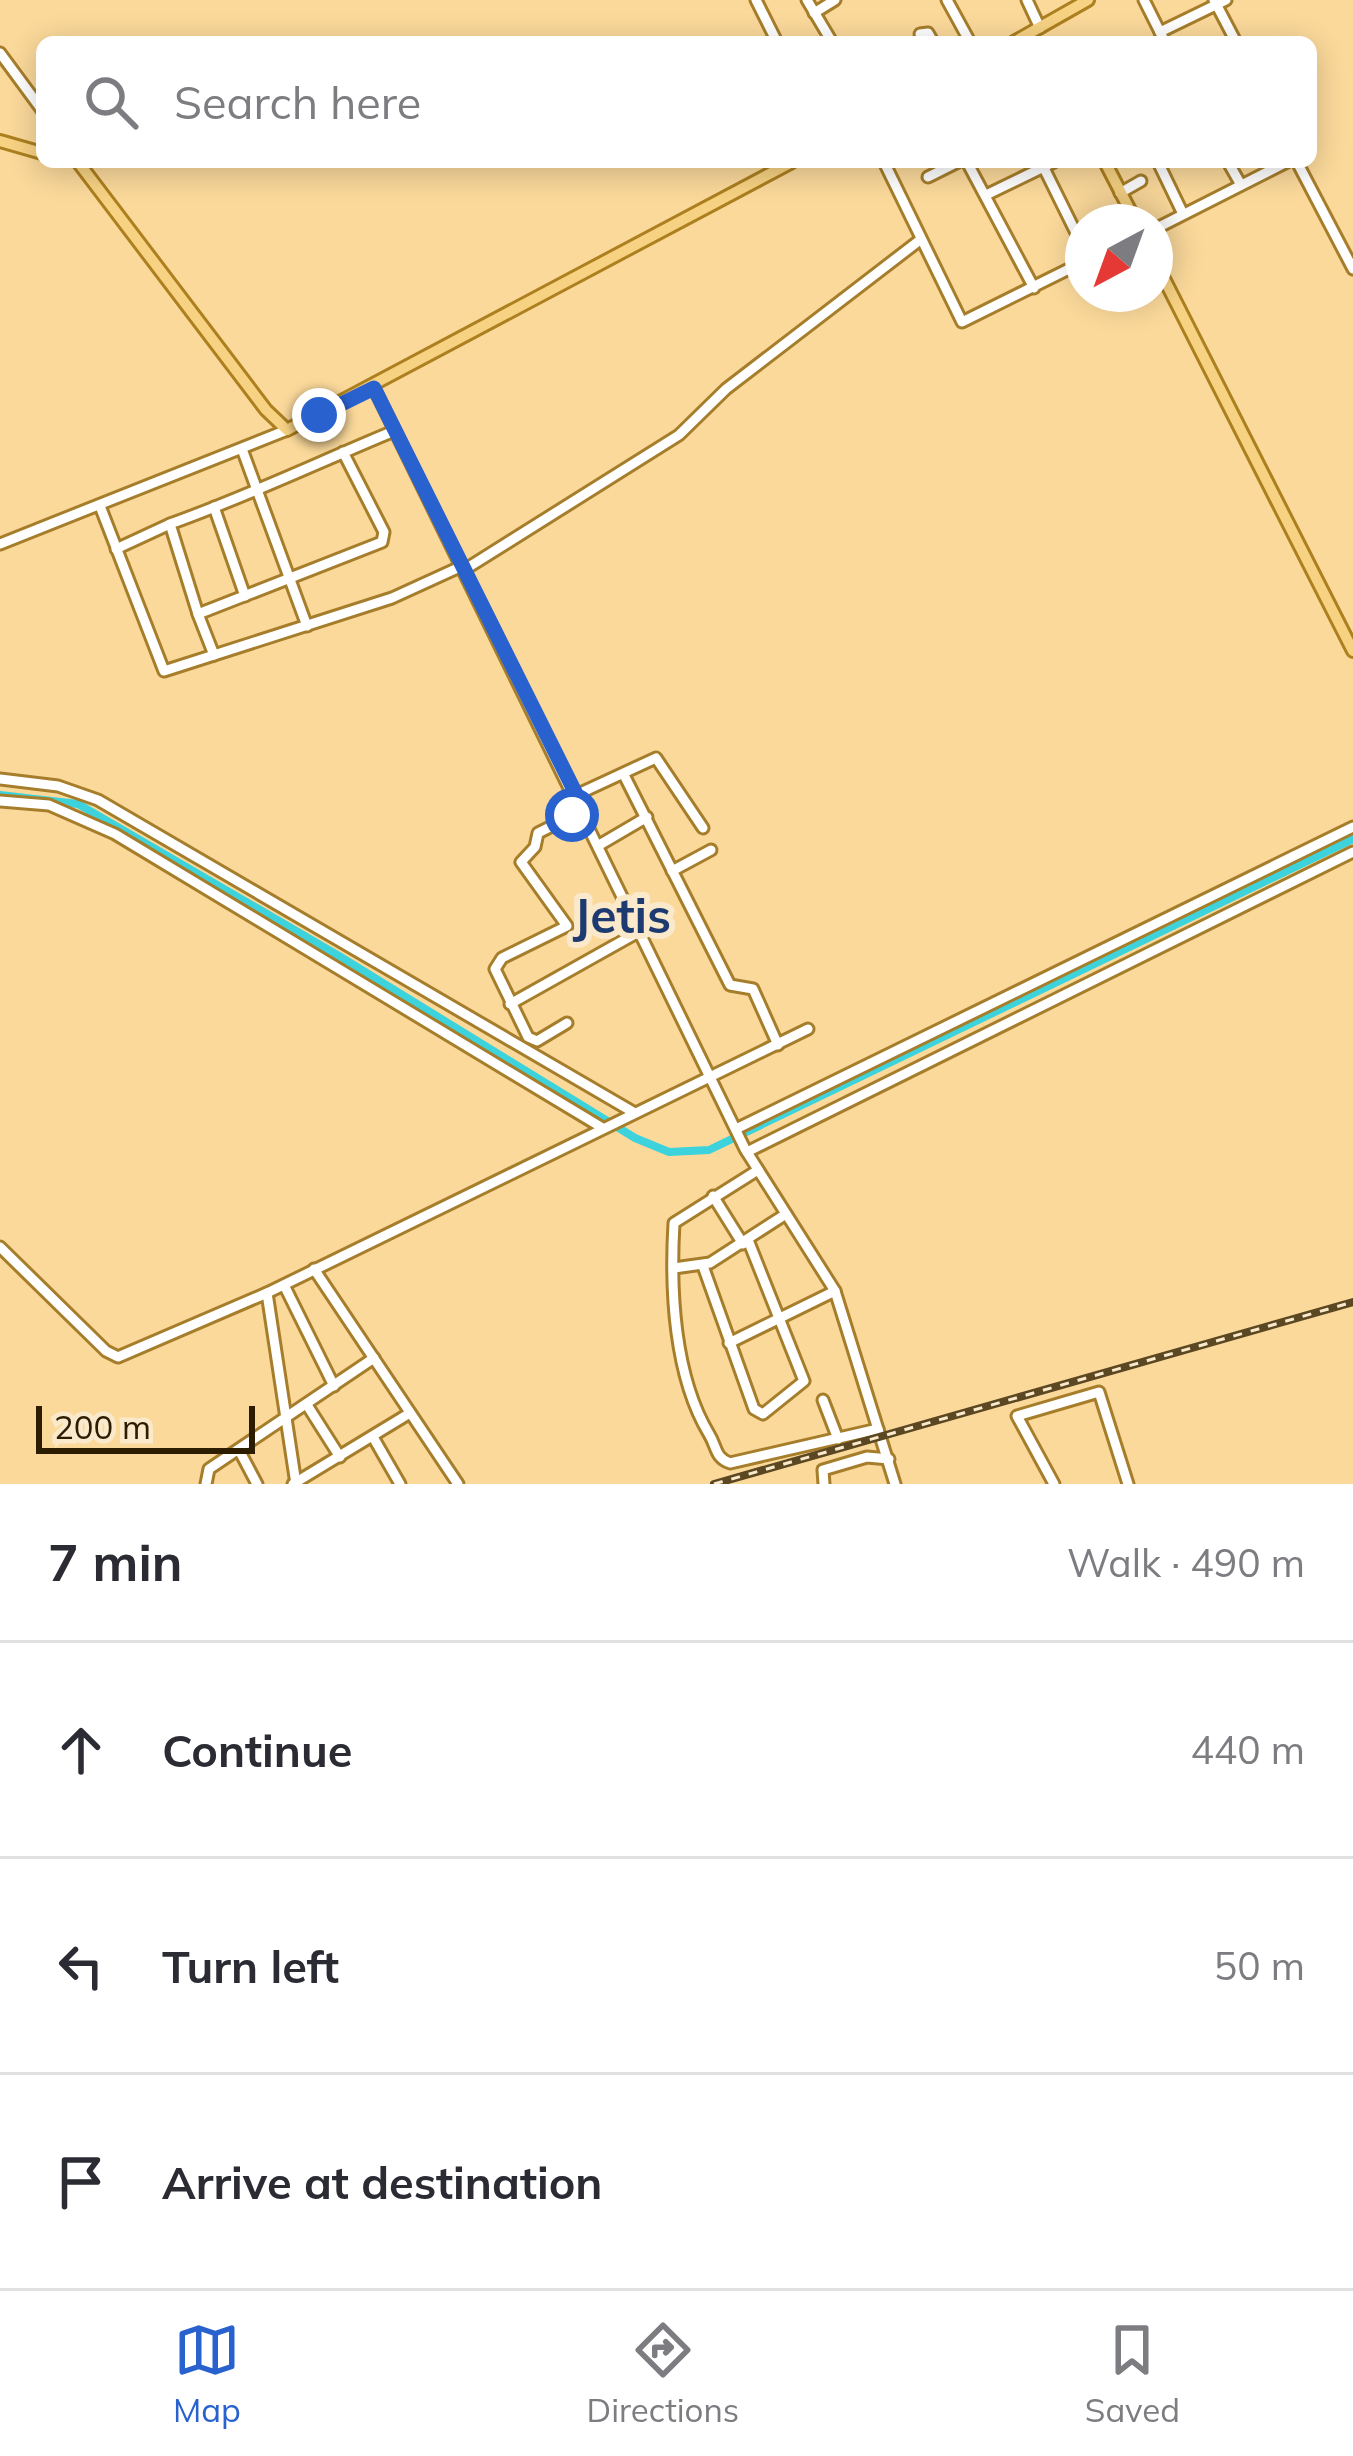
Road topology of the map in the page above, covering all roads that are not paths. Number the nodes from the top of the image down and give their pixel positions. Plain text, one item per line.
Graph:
1 (756, 0) edge
2 (807, 0) edge
3 (836, 0) edge
4 (947, 0) edge
5 (1027, 0) edge
6 (1088, 0) edge
7 (1144, 0) edge
8 (1219, 2) edge
9 (814, 13) junction
10 (1039, 33) edge
11 (920, 34) dead end
12 (773, 36) edge
13 (828, 36) edge
14 (930, 36) edge
15 (967, 36) edge
16 (1162, 36) edge
17 (1165, 36) edge
18 (1233, 36) edge
19 (0, 53) edge
20 (36, 102) edge
21 (0, 141) edge
22 (36, 151) edge
23 (85, 168) edge
24 (781, 168) edge
25 (887, 168) edge
26 (946, 168) edge
27 (970, 168) edge
28 (1038, 168) edge
29 (1048, 168) edge
30 (1108, 168) edge
31 (1161, 168) edge
32 (1231, 168) edge
33 (1275, 168) edge
34 (1300, 168) edge
35 (928, 177) dead end
36 (1141, 181) dead end
37 (1241, 185) junction
38 (1120, 193) junction
39 (986, 195) junction
40 (1126, 204) edge
41 (1065, 207) edge
42 (1184, 214) junction
43 (1173, 220) edge
44 (920, 240) junction
45 (1353, 269) edge
46 (1065, 272) edge
47 (1034, 288) junction
48 (1173, 296) edge
49 (374, 388) junction
50 (287, 430) junction
51 (394, 431) junction
52 (242, 448) junction
53 (343, 452) junction
54 (261, 488) junction
55 (100, 506) junction
56 (214, 507) junction
57 (170, 524) junction
58 (0, 544) edge
59 (116, 549) junction
60 (463, 568) junction
61 (290, 577) junction
62 (245, 596) junction
63 (198, 614) junction
64 (307, 626) junction
65 (1353, 651) edge
66 (214, 655) junction
67 (624, 775) junction
68 (0, 779) edge
69 (576, 795) junction
70 (0, 801) edge
71 (584, 810) junction
72 (647, 817) junction
73 (1353, 827) edge
74 (703, 828) dead end
75 (601, 844) junction
76 (711, 850) dead end
77 (1353, 852) edge
78 (214, 868) junction
79 (672, 871) junction
80 (1237, 886) junction
81 (202, 887) junction
82 (1245, 904) junction
83 (642, 930) junction
84 (510, 1004) junction
85 (567, 1023) dead end
86 (808, 1029) dead end
87 (537, 1041) junction
88 (778, 1046) junction
89 (533, 1054) junction
90 (712, 1077) junction
91 (629, 1115) junction
92 (604, 1126) junction
93 (736, 1130) junction
94 (746, 1150) junction
95 (758, 1170) junction
96 (713, 1196) junction
97 (786, 1214) junction
98 (745, 1242) junction
99 (0, 1247) edge
100 (703, 1266) junction
101 (674, 1268) junction
102 (314, 1269) junction
103 (284, 1285) junction
104 (835, 1292) junction
105 (267, 1293) junction
106 (782, 1318) junction
107 (729, 1343) junction
108 (374, 1358) junction
109 (334, 1386) junction
110 (823, 1400) dead end
111 (308, 1405) junction
112 (410, 1413) junction
113 (285, 1421) junction
114 (878, 1429) junction
115 (373, 1437) junction
116 (838, 1439) junction
117 (239, 1450) junction
118 (340, 1457) junction
119 (889, 1459) junction
120 (206, 1484) edge
121 (257, 1484) edge
122 (295, 1484) edge
123 (400, 1484) edge
124 (458, 1484) edge
125 (824, 1484) edge
126 (895, 1484) edge
127 (1054, 1484) edge
128 (1128, 1484) edge

1 - 12 street
2 - 9 street
3 - 9 street
4 - 15 street
5 - 10 street
6 - 10 main road
7 - 16 street
8 - 17 street
8 - 18 street
9 - 13 street
11 - 14 street
19 - 20 street
21 - 22 main road
23 - 50 main road
24 - 49 main road
25 - 44 street
26 - 35 street
27 - 39 street
28 - 39 street
29 - 41 street
30 - 38 main road
31 - 42 street
32 - 37 street
33 - 37 street
34 - 45 street
36 - 38 street
37 - 42 street
38 - 40 main road
39 - 47 street
42 - 43 street
44 - 47 street
44 - 60 street
46 - 47 street
48 - 65 main road
49 - 50 main road
49 - 51 street
50 - 52 street
51 - 53 street
51 - 60 street
52 - 54 street
52 - 55 street
53 - 54 street
53 - 61 street
54 - 56 street
54 - 61 street
55 - 58 street
55 - 59 street
56 - 57 street
56 - 62 street
57 - 59 street
57 - 63 street
59 - 66 street
60 - 64 street
60 - 69 street
61 - 62 street
61 - 64 street
62 - 63 street
63 - 66 street
64 - 66 street
67 - 69 street
67 - 72 street
67 - 74 street
68 - 78 street
69 - 71 street
70 - 81 street
71 - 75 street
71 - 84 street
72 - 75 street
72 - 79 street
73 - 80 street
75 - 83 street
76 - 79 street
77 - 82 street
78 - 81 street
78 - 89 street
79 - 88 street
80 - 82 street
80 - 93 street
81 - 92 street
82 - 94 street
83 - 84 street
83 - 90 street
84 - 87 street
85 - 87 street
86 - 88 street
87 - 89 street
88 - 90 street
89 - 91 street
90 - 91 street
90 - 93 street
91 - 92 street
92 - 102 street
93 - 94 street
94 - 95 street
95 - 96 street
95 - 97 street
96 - 98 street
96 - 101 street
97 - 98 street
97 - 104 street
98 - 100 street
98 - 106 street
99 - 105 street
100 - 101 street
100 - 107 street
101 - 116 street
102 - 103 street
102 - 108 street
103 - 105 street
103 - 109 street
104 - 106 street
104 - 114 street
105 - 113 street
106 - 107 street
106 - 107 street
108 - 109 street
108 - 112 street
109 - 111 street
110 - 116 street
111 - 113 street
111 - 118 street
112 - 115 street
112 - 124 street
113 - 117 street
113 - 122 street
114 - 116 street
114 - 119 street
115 - 118 street
115 - 123 street
117 - 120 street
117 - 121 street
118 - 122 street
119 - 125 street
119 - 126 street
127 - 128 street

